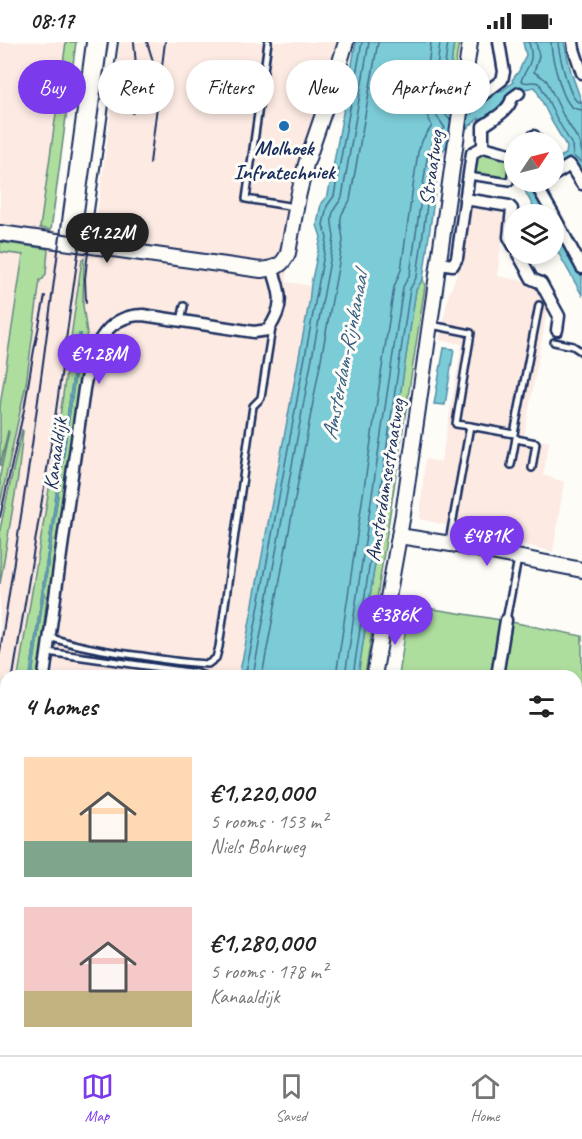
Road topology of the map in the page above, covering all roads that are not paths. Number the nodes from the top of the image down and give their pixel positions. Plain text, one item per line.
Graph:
1 (268, 42) edge
2 (346, 42) edge
3 (470, 42) edge
4 (499, 42) edge
5 (573, 42) edge
6 (469, 60) edge
7 (582, 73) edge
8 (490, 87) edge
9 (519, 93) dead end
10 (464, 114) edge
11 (483, 147) junction
12 (504, 152) edge
13 (564, 169) edge
14 (468, 179) junction
15 (504, 182) edge
16 (582, 184) edge
17 (465, 198) junction
18 (504, 205) edge
19 (296, 207) junction
20 (0, 233) edge
21 (564, 235) edge
22 (438, 263) junction
23 (524, 264) edge
24 (272, 268) junction
25 (582, 268) edge
26 (539, 305) dead end
27 (184, 306) dead end
28 (181, 321) junction
29 (273, 323) junction
30 (429, 324) junction
31 (557, 330) dead end
32 (554, 342) dead end
33 (582, 352) edge
34 (470, 426) junction
35 (515, 437) junction
36 (511, 465) dead end
37 (532, 468) dead end
38 (399, 536) junction
39 (450, 536) dead end
40 (518, 558) junction
41 (582, 570) edge
42 (506, 621) joint
43 (49, 637) junction
44 (47, 652) junction
45 (45, 670) edge
46 (175, 670) edge
47 (376, 670) edge
48 (498, 670) edge

1 - 19 lane
2 - 19 street
3 - 6 street, Straatweg
4 - 8 street
5 - 7 street
9 - 11 street
10 - 22 street, Straatweg
11 - 12 street
11 - 14 street, Straatweg
13 - 16 street
14 - 15 lane
14 - 17 street, Straatweg
17 - 18 street
17 - 22 street, Straatweg
19 - 24 street
20 - 24 street
21 - 25 street
22 - 30 street, Straatweg
23 - 31 street
24 - 29 street
26 - 35 lane
27 - 28 lane
28 - 29 street, Kanaaldijk
28 - 43 street, Kanaaldijk
29 - 43 lane
30 - 34 lane
30 - 38 street, Amsterdamsestraatweg
32 - 33 lane
34 - 35 lane
34 - 39 lane
35 - 36 lane
35 - 37 lane
38 - 40 street
38 - 47 street, Amsterdamsestraatweg
40 - 41 street
40 - 42 lane
42 - 48 street
43 - 44 street, Kanaaldijk
44 - 45 street, Kanaaldijk
44 - 46 lane

